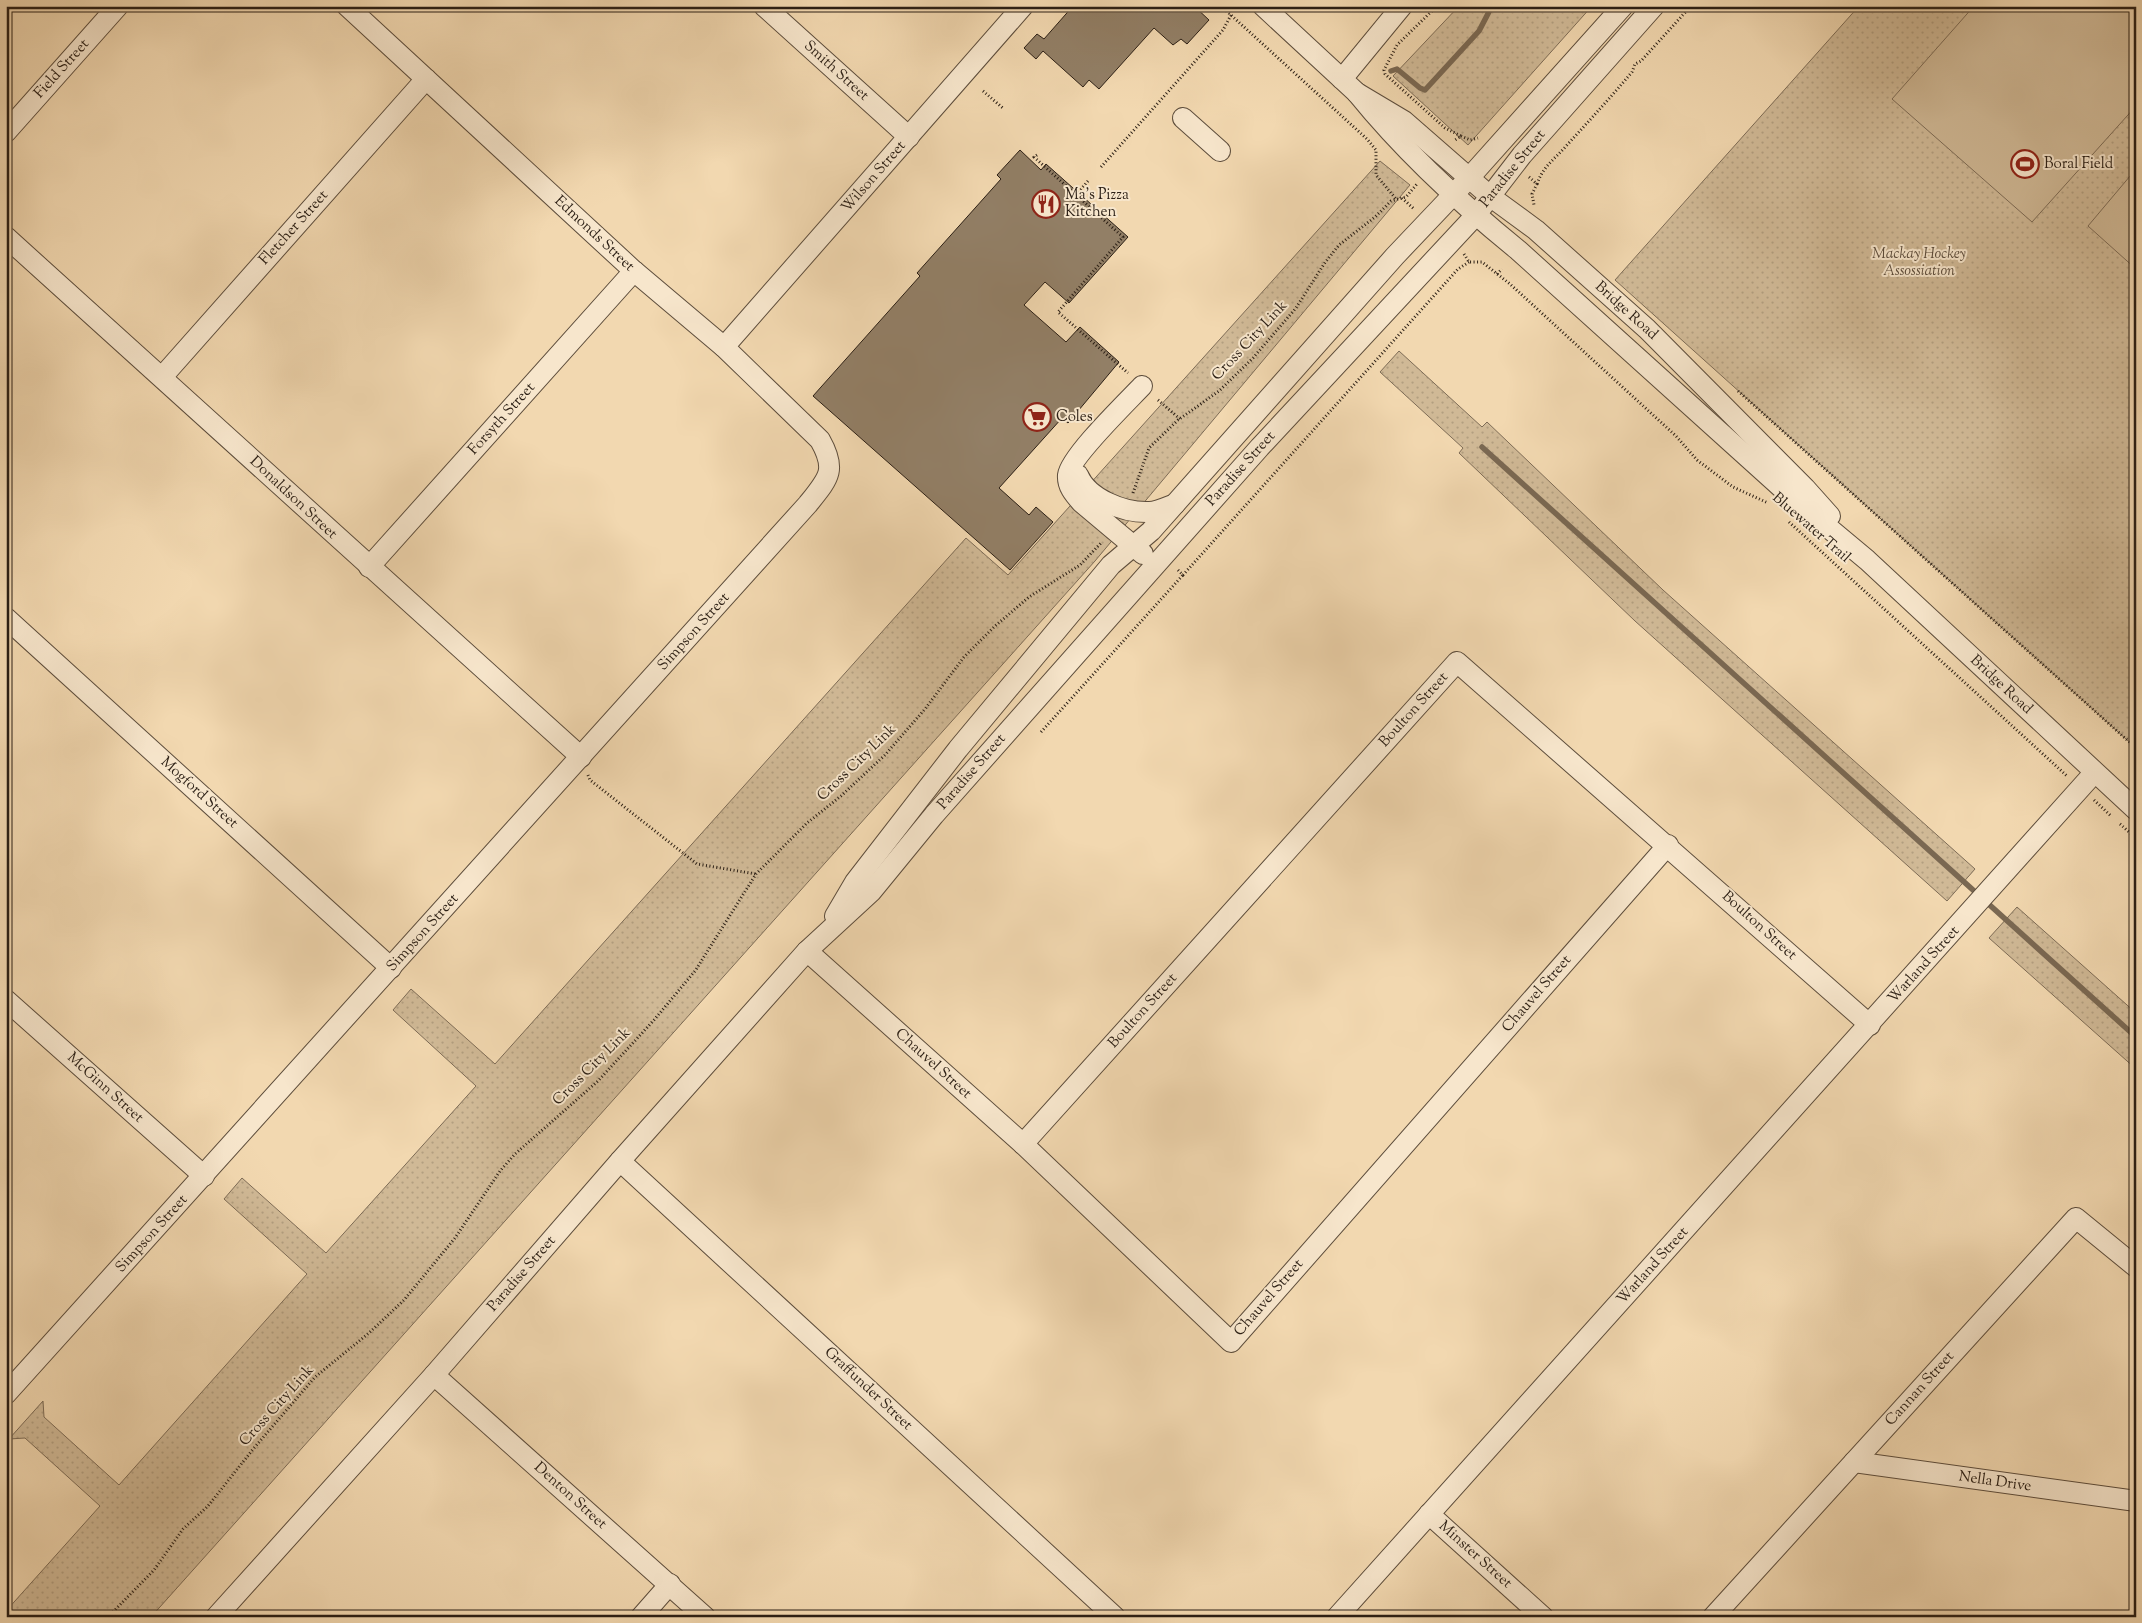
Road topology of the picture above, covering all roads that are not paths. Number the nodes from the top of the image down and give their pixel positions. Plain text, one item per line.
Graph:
1 (118, 6) edge
2 (347, 6) edge
3 (764, 6) edge
4 (1023, 6) edge
5 (1263, 6) edge
6 (1402, 6) edge
7 (1623, 6) edge
8 (1654, 6) edge
9 (426, 80) junction
10 (1342, 80) junction
11 (1357, 92) junction
12 (1183, 118) dead end
13 (6, 132) edge
14 (908, 136) junction
15 (1220, 151) dead end
16 (1469, 178) junction
17 (1453, 194) junction
18 (1491, 197) junction
19 (1475, 216) junction
20 (6, 237) edge
21 (634, 271) junction
22 (724, 347) junction
23 (162, 377) junction
24 (1138, 382) road end
25 (1076, 458) junction
26 (831, 466) joint
27 (1177, 503) junction
28 (1134, 546) junction
29 (1867, 560) junction
30 (1156, 564) junction
31 (369, 567) junction
32 (6, 618) edge
33 (581, 757) junction
34 (2094, 773) junction
35 (2136, 810) edge
36 (1668, 845) junction
37 (826, 931) junction
38 (807, 952) junction
39 (391, 968) junction
40 (6, 1000) edge
41 (1870, 1025) junction
42 (1023, 1144) junction
43 (620, 1161) junction
44 (204, 1176) junction
45 (2136, 1267) edge
46 (434, 1375) junction
47 (9, 1385) edge
48 (1854, 1462) junction
49 (2136, 1501) edge
50 (1429, 1514) junction
51 (670, 1584) junction
52 (216, 1617) edge
53 (641, 1617) edge
54 (706, 1617) edge
55 (1115, 1617) edge
56 (1337, 1617) edge
57 (1543, 1617) edge
58 (1713, 1617) edge

1 - 13 street, Field Street
2 - 9 street, Edmonds Street
3 - 14 street, Smith Street
4 - 14 street, Wilson Street
5 - 10 street, Bridge Road
6 - 10 street
7 - 16 street, Paradise Street
8 - 18 street, Paradise Street
9 - 21 street, Edmonds Street
9 - 23 street, Fletcher Street
10 - 11 street, Bridge Road
11 - 16 street, Bridge Road
11 - 17 street, Bridge Road
12 - 15 street
14 - 22 street, Wilson Street
16 - 17 street, Paradise Street
16 - 18 street, Bridge Road
17 - 19 street, Bridge Road
17 - 27 street, Paradise Street
18 - 19 street, Paradise Street
18 - 29 street, Bridge Road
19 - 29 street, Bridge Road
19 - 30 street, Paradise Street
20 - 23 street, Donaldson Street
21 - 22 street, Edmonds Street
21 - 31 street, Forsyth Street
22 - 26 street, Edmonds Street
23 - 31 street, Donaldson Street
24 - 25 street
25 - 27 street
25 - 28 street
26 - 33 street, Simpson Street
27 - 28 street, Paradise Street
28 - 30 street
28 - 37 street, Paradise Street
29 - 34 street, Bridge Road
30 - 37 street, Paradise Street
31 - 33 street, Donaldson Street
32 - 39 street, Mogford Street
33 - 39 street, Simpson Street
34 - 35 street, Bridge Road
34 - 41 street, Warland Street
36 - 41 street, Boulton Street
36 - 42 street, Boulton Street
36 - 42 street, Chauvel Street
37 - 38 street, Paradise Street
38 - 42 street, Chauvel Street
38 - 43 street, Paradise Street
39 - 44 street, Simpson Street
40 - 44 street, McGinn Street
41 - 50 street, Warland Street
43 - 46 street, Paradise Street
43 - 55 street, Graffunder Street
44 - 47 street, Simpson Street
45 - 48 street, Cannan Street
46 - 51 street, Denton Street
46 - 52 street, Paradise Street
48 - 49 street, Nella Drive
48 - 58 street, Cannan Street
50 - 56 street, Warland Street
50 - 57 street, Minster Street
51 - 53 street
51 - 54 street, Denton Street

